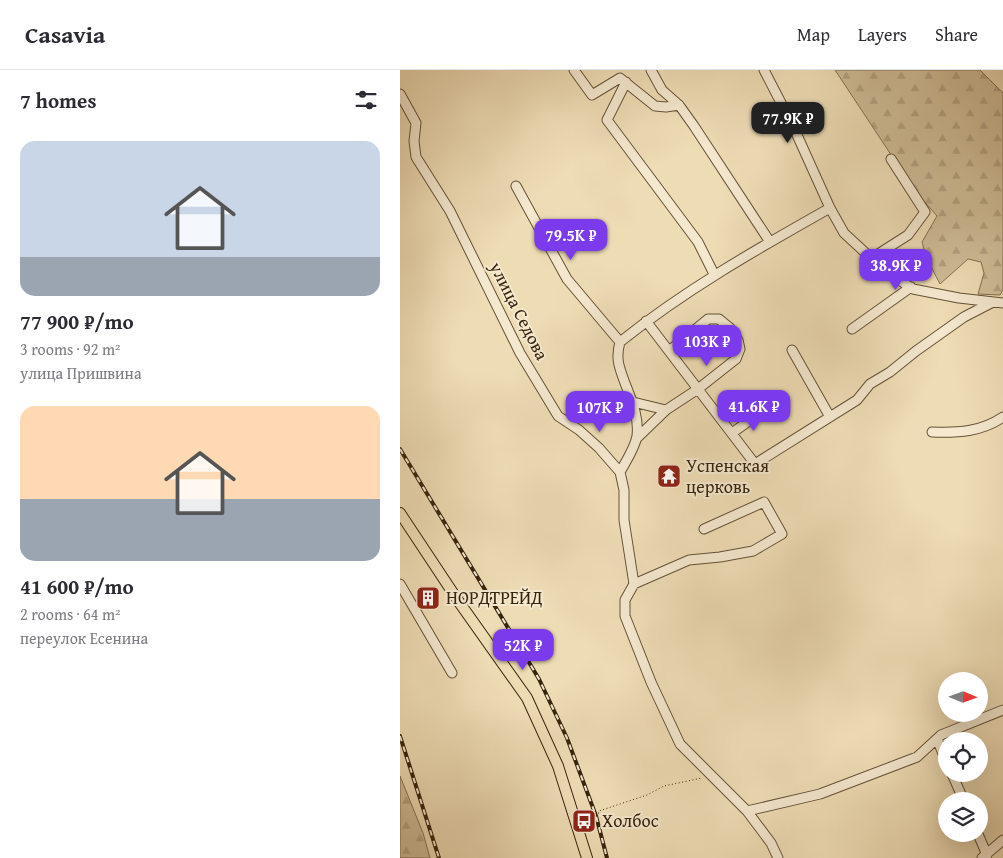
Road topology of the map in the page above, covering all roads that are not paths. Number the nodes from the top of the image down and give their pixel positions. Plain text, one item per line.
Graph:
1 (574, 70) edge
2 (651, 70) edge
3 (764, 70) edge
4 (626, 82) junction
5 (400, 94) edge
6 (679, 105) junction
7 (891, 159) dead end
8 (516, 186) dead end
9 (830, 208) junction
10 (770, 242) junction
11 (872, 258) junction
12 (714, 274) junction
13 (911, 287) junction
14 (993, 302) junction
15 (1003, 303) edge
16 (646, 321) junction
17 (852, 329) dead end
18 (620, 342) junction
19 (792, 350) dead end
20 (669, 351) junction
21 (698, 389) junction
22 (633, 402) junction
23 (666, 410) junction
24 (763, 411) dead end
25 (830, 417) junction
26 (1003, 417) edge
27 (932, 432) dead end
28 (732, 433) junction
29 (637, 438) junction
30 (620, 472) junction
31 (400, 513) edge
32 (704, 529) dead end
33 (400, 584) edge
34 (634, 584) junction
35 (452, 673) dead end
36 (1003, 710) edge
37 (937, 739) joint
38 (747, 811) junction
39 (1003, 840) edge
40 (980, 842) edge
41 (984, 856) edge
42 (587, 858) edge
43 (778, 858) edge

1 - 4 street
2 - 6 street
3 - 9 street
4 - 6 street
4 - 12 street
5 - 30 street, улица Седова
6 - 10 street
7 - 11 street
8 - 18 street
9 - 10 street
9 - 11 street
10 - 12 street
11 - 13 street
12 - 16 street
13 - 14 street
13 - 17 street
14 - 15 street
14 - 25 street
16 - 18 street
16 - 20 street
18 - 22 street
19 - 25 street
20 - 21 street
20 - 21 street
21 - 23 street
21 - 28 street
22 - 23 street
22 - 29 street
23 - 29 street
24 - 28 street
25 - 28 street
26 - 27 street
29 - 30 street
30 - 34 street
31 - 42 main road
32 - 34 street
33 - 35 street
34 - 38 street
36 - 37 street
37 - 38 street
38 - 43 street
39 - 41 street
40 - 41 street

